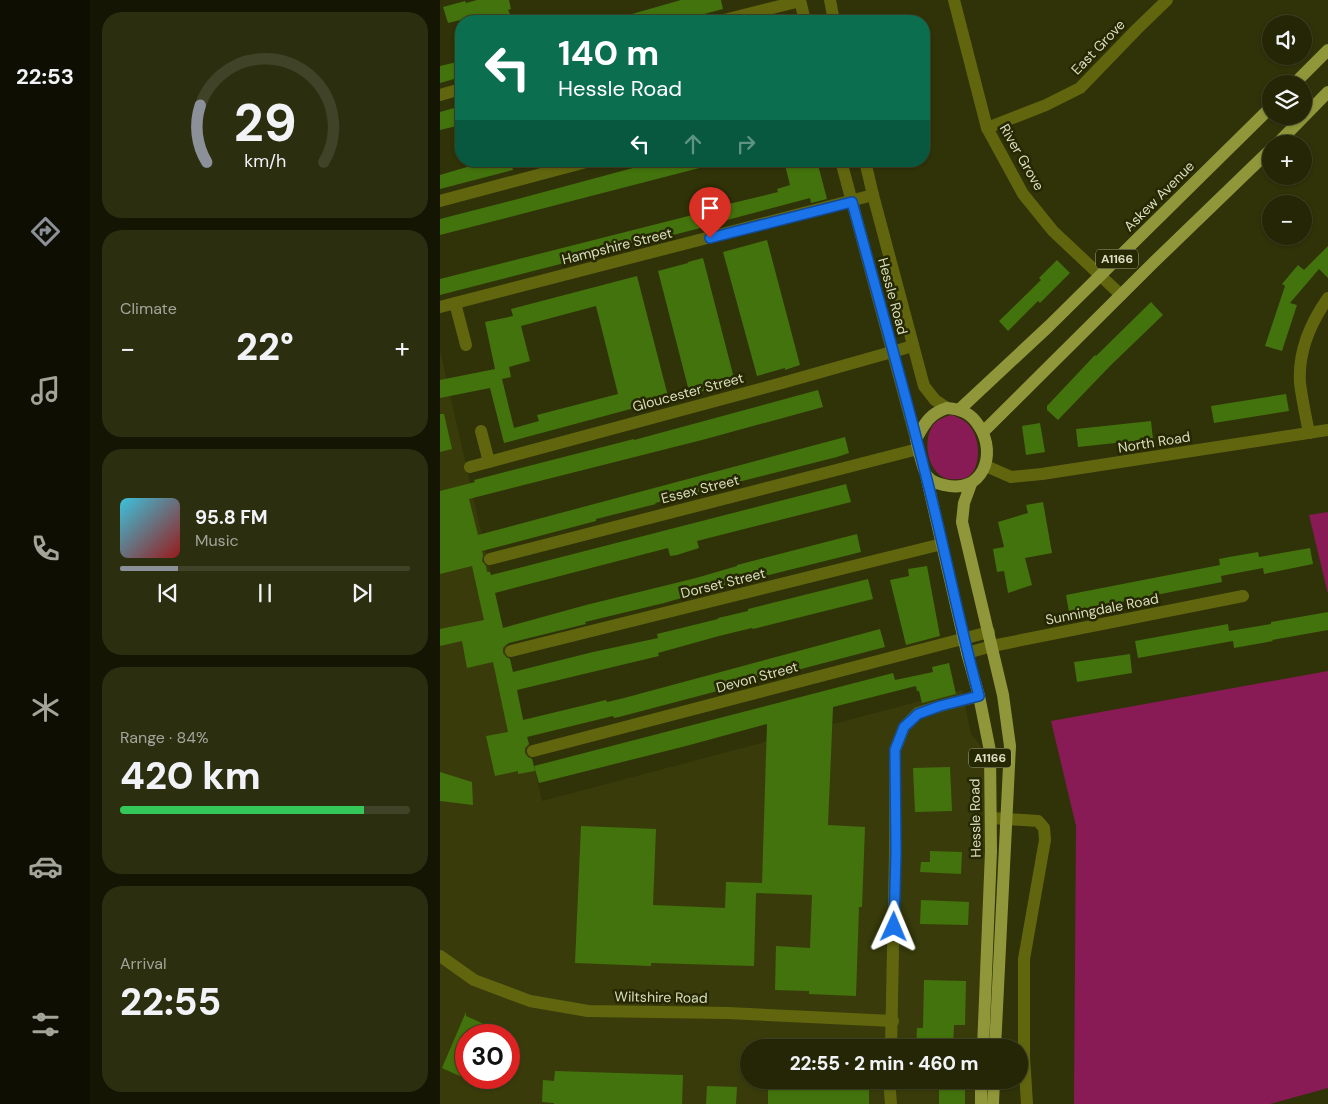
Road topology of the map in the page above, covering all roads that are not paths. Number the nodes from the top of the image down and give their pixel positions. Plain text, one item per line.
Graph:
1 (800, 0) edge
2 (830, 0) edge
3 (954, 0) edge
4 (1167, 0) edge
5 (743, 15) edge
6 (804, 15) edge
7 (833, 15) edge
8 (1328, 50) edge
9 (1303, 75) edge
10 (455, 90) edge
11 (1328, 92) edge
12 (440, 94) edge
13 (1262, 116) edge
14 (987, 128) junction
15 (1286, 135) edge
16 (1262, 158) edge
17 (568, 167) edge
18 (843, 167) edge
19 (866, 167) edge
20 (873, 195) junction
21 (440, 201) edge
22 (852, 202) junction
23 (1100, 276) junction
24 (1121, 295) junction
25 (1328, 298) edge
26 (456, 303) junction
27 (440, 307) edge
28 (466, 345) dead end
29 (913, 346) junction
30 (892, 352) junction
31 (953, 409) junction
32 (1328, 430) edge
33 (481, 431) dead end
34 (983, 432) junction
35 (1309, 433) junction
36 (917, 444) junction
37 (489, 462) junction
38 (986, 466) junction
39 (470, 467) dead end
40 (926, 475) junction
41 (971, 484) junction
42 (942, 544) junction
43 (490, 559) dead end
44 (1244, 596) dead end
45 (989, 632) junction
46 (964, 638) junction
47 (992, 646) junction
48 (511, 651) dead end
49 (967, 653) junction
50 (979, 696) junction
51 (533, 751) dead end
52 (991, 818) junction
53 (1007, 819) junction
54 (440, 956) edge
55 (893, 1021) junction
56 (892, 1039) edge
57 (983, 1039) edge
58 (995, 1039) edge
59 (890, 1089) edge
60 (891, 1104) edge
61 (1028, 1104) edge

1 - 5 street
1 - 6 street
2 - 7 street
3 - 14 street, River Grove
4 - 14 street, East Grove
8 - 9 main road
10 - 12 street
11 - 15 main road
13 - 23 main road, Askew Avenue / A1166
14 - 23 street, River Grove
16 - 24 main road, A1166
17 - 21 street
18 - 22 street, Hessle Road
19 - 20 street, Hessle Road
20 - 22 street, Hampshire Street
20 - 29 street, Hessle Road
22 - 26 street, Hampshire Street
22 - 30 street, Hessle Road
23 - 24 street, River Grove
23 - 31 main road, Askew Avenue / A1166
24 - 34 main road, A1166
25 - 35 street
26 - 27 street, Hampshire Street
26 - 28 street
29 - 30 street, Gloucester Street
29 - 31 street, Hessle Road
30 - 36 street, Hessle Road
30 - 37 street, Gloucester Street
31 - 34 main road
31 - 36 main road
32 - 35 street, North Road
33 - 37 street
34 - 38 main road
35 - 38 street, North Road
36 - 40 main road
36 - 43 street, Essex Street
37 - 39 street, Gloucester Street
38 - 41 main road
40 - 41 main road
40 - 42 main road, Hessle Road / A1166
41 - 45 main road, Hessle Road / A1166
42 - 46 main road, Hessle Road / A1166
42 - 48 street, Dorset Street
44 - 47 street, Sunningdale Road
45 - 46 street, Devon Street
45 - 47 main road, Hessle Road / A1166
46 - 49 main road, Hessle Road / A1166
46 - 51 street, Devon Street
47 - 49 street, Sunningdale Road
47 - 53 main road, Hessle Road / A1166
49 - 50 main road, Hessle Road / A1166
50 - 52 main road, Hessle Road / A1166
50 - 55 street
52 - 53 street
52 - 57 main road, Hessle Road / A1166
53 - 58 main road, Hessle Road / A1166
53 - 61 street
54 - 55 street, Wiltshire Road
55 - 56 street
59 - 60 street

